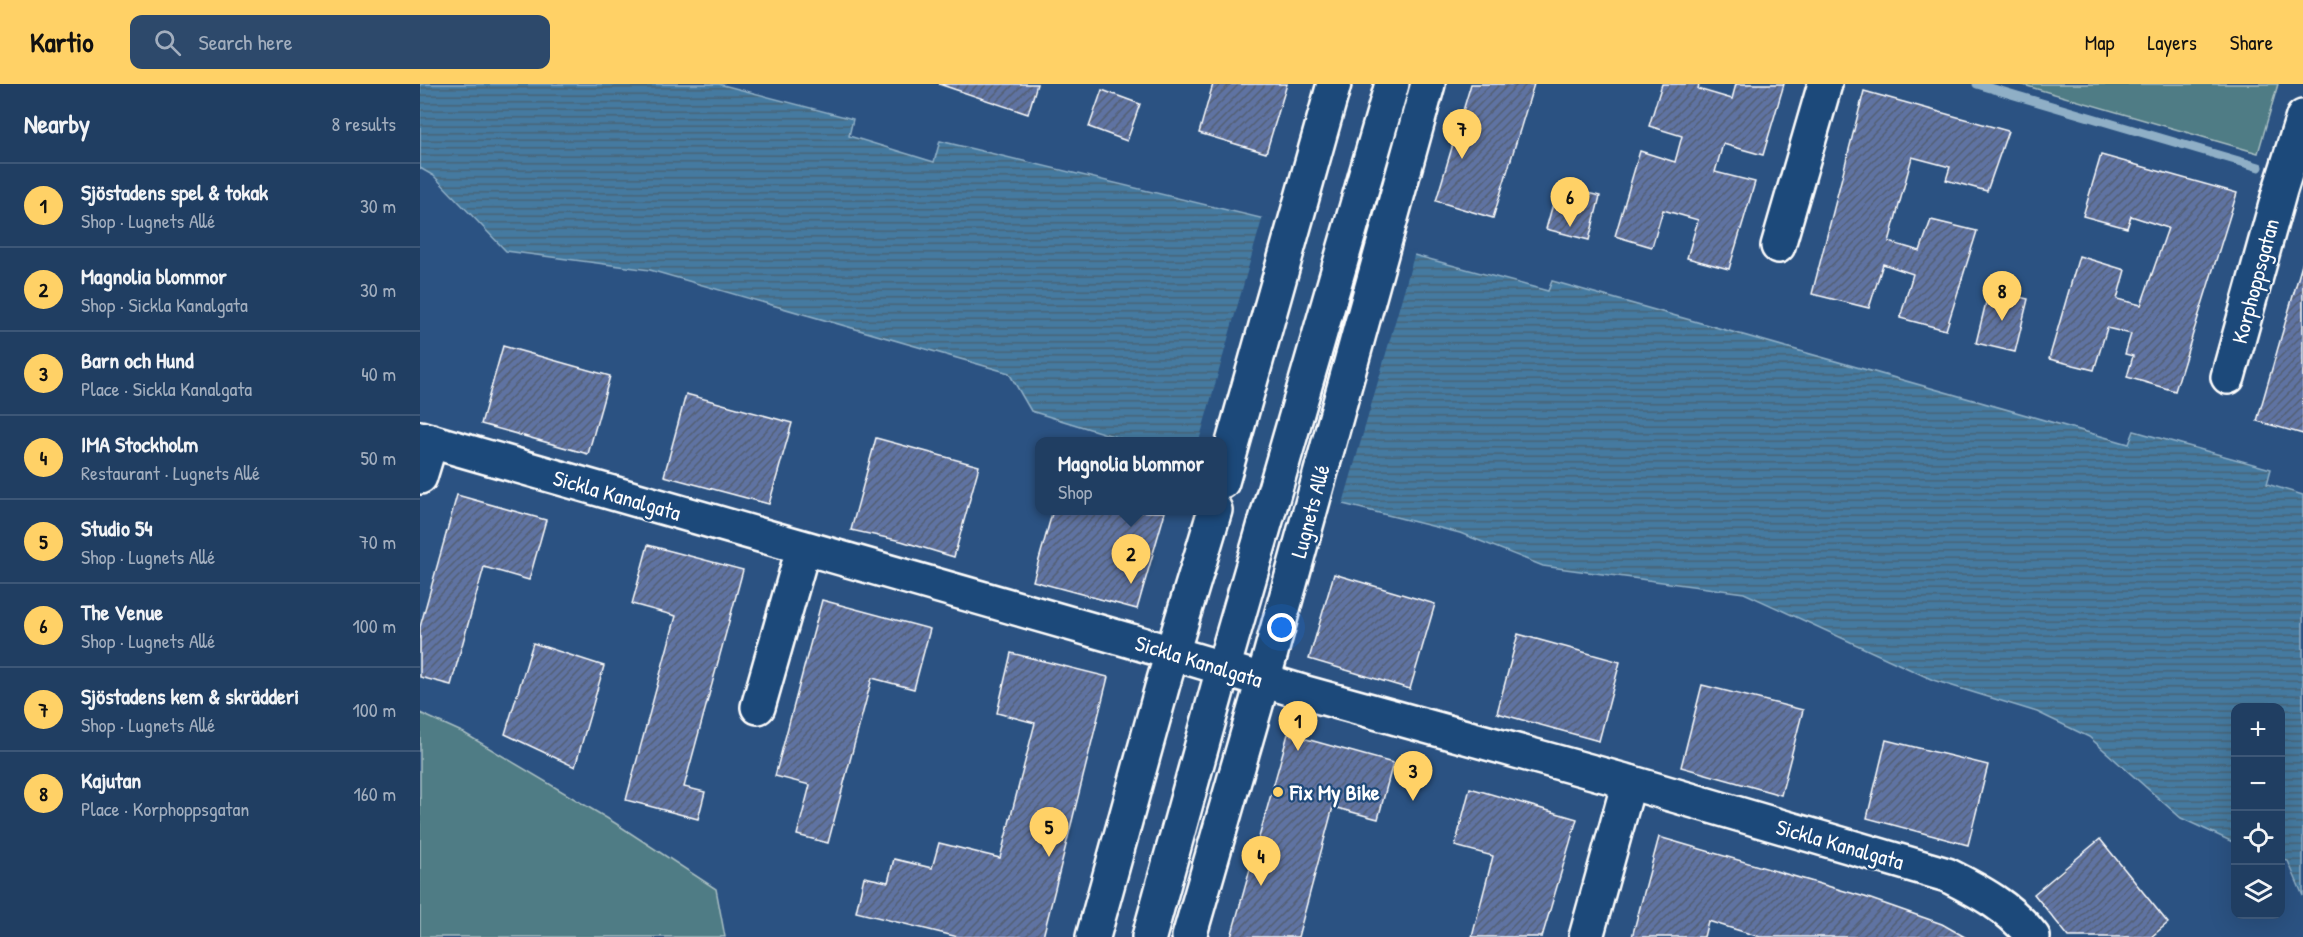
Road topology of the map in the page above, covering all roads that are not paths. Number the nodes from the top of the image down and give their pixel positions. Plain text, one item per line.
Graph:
1 (1334, 84) edge
2 (1372, 84) edge
3 (1392, 84) edge
4 (1428, 84) edge
5 (1825, 84) edge
6 (2303, 117) edge
7 (1358, 169) junction
8 (1778, 246) dead end
9 (2228, 377) dead end
10 (425, 440) edge
11 (1227, 464) edge
12 (420, 477) edge
13 (1213, 517) edge
14 (803, 549) junction
15 (1172, 652) junction
16 (1216, 667) junction
17 (1263, 680) junction
18 (758, 707) dead end
19 (1629, 782) junction
20 (1093, 937) edge
21 (1130, 937) edge
22 (1149, 937) edge
23 (1189, 937) edge
24 (1586, 937) edge
25 (2033, 937) edge

1 - 11 street
2 - 7 street
3 - 7 street
4 - 17 street, Lugnets Allé
5 - 8 street
6 - 9 street, Korphoppsgatan
7 - 16 street
10 - 12 street, Sickla Kanalgata
10 - 14 street, Sickla Kanalgata
13 - 15 street
14 - 15 street, Sickla Kanalgata
14 - 18 street
15 - 16 street, Sickla Kanalgata
15 - 20 street
16 - 17 street, Sickla Kanalgata
16 - 21 street
16 - 22 street
17 - 19 street, Sickla Kanalgata
17 - 23 street, Lugnets Allé
19 - 24 street
19 - 25 street, Sickla Kanalgata

